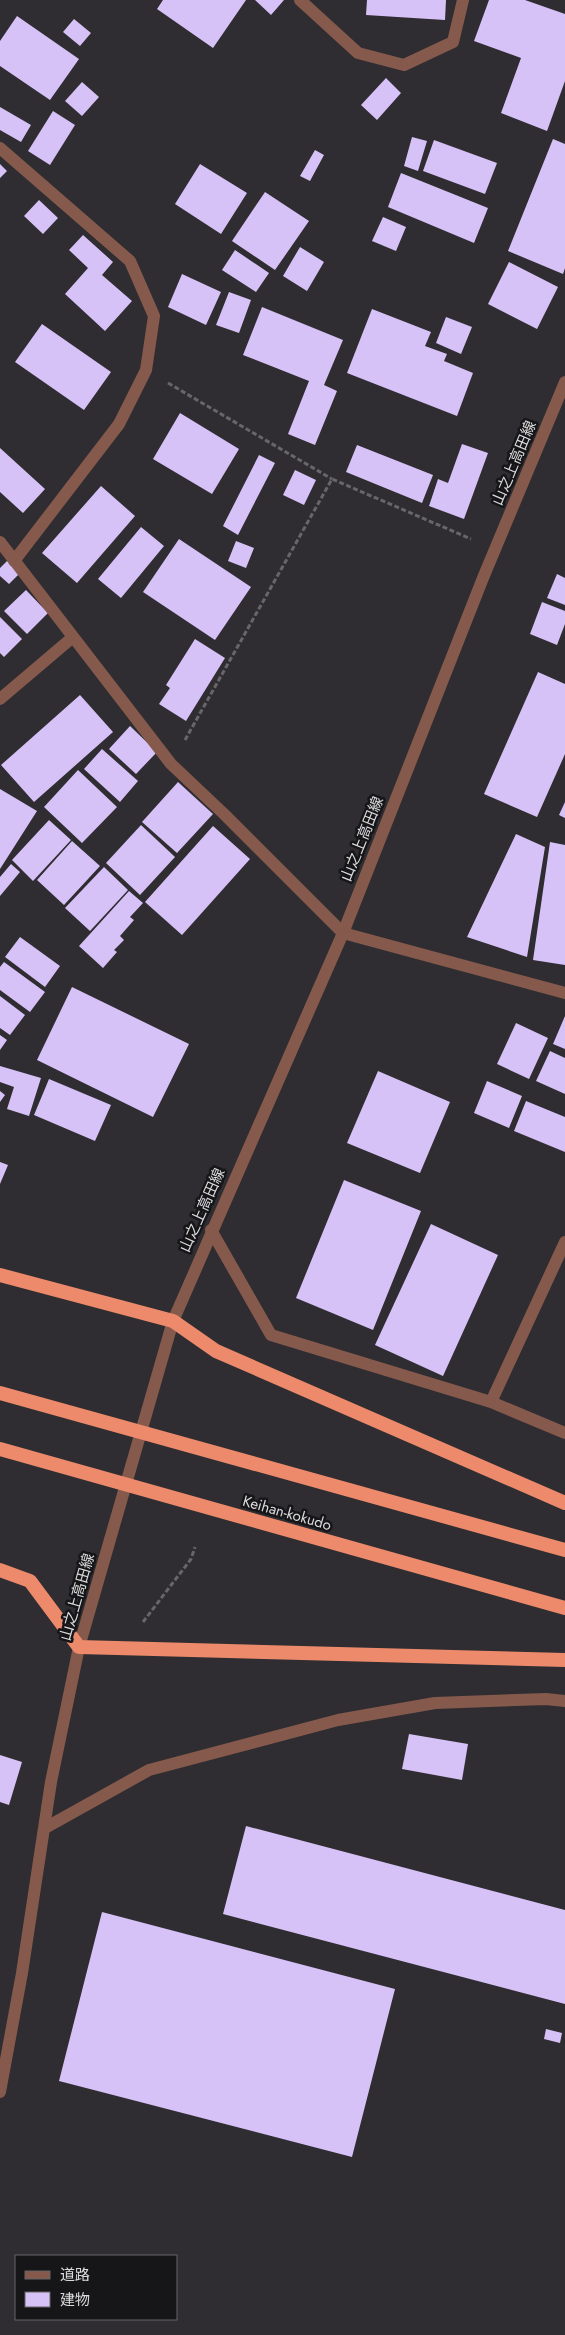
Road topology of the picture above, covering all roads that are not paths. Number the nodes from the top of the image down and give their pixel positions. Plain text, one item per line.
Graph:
1 (300, 0) edge
2 (463, 0) edge
3 (0, 148) edge
4 (565, 382) edge
5 (0, 542) edge
6 (14, 561) junction
7 (73, 637) junction
8 (0, 699) edge
9 (343, 932) junction
10 (565, 993) edge
11 (211, 1230) junction
12 (565, 1242) edge
13 (0, 1275) edge
14 (172, 1321) junction
15 (0, 1393) edge
16 (492, 1402) junction
17 (565, 1433) edge
18 (0, 1449) edge
19 (565, 1503) edge
20 (565, 1550) edge
21 (0, 1570) edge
22 (565, 1608) edge
23 (79, 1647) junction
24 (565, 1660) edge
25 (565, 1701) edge
26 (45, 1828) junction
27 (0, 2092) edge

1 - 2 street
3 - 6 street
4 - 9 street, 山之上高田線
5 - 6 street
6 - 7 street
7 - 8 street
7 - 9 street
9 - 10 street
9 - 11 street, 山之上高田線
11 - 14 street, 山之上高田線
11 - 16 street
12 - 16 street
13 - 14 highway
14 - 19 highway
14 - 23 street, 山之上高田線
15 - 20 highway, bridge
16 - 17 street
18 - 22 highway, Keihan-kokudo, bridge
21 - 23 highway
23 - 24 highway
23 - 26 street, 山之上高田線
25 - 26 street
26 - 27 street, 山之上高田線

